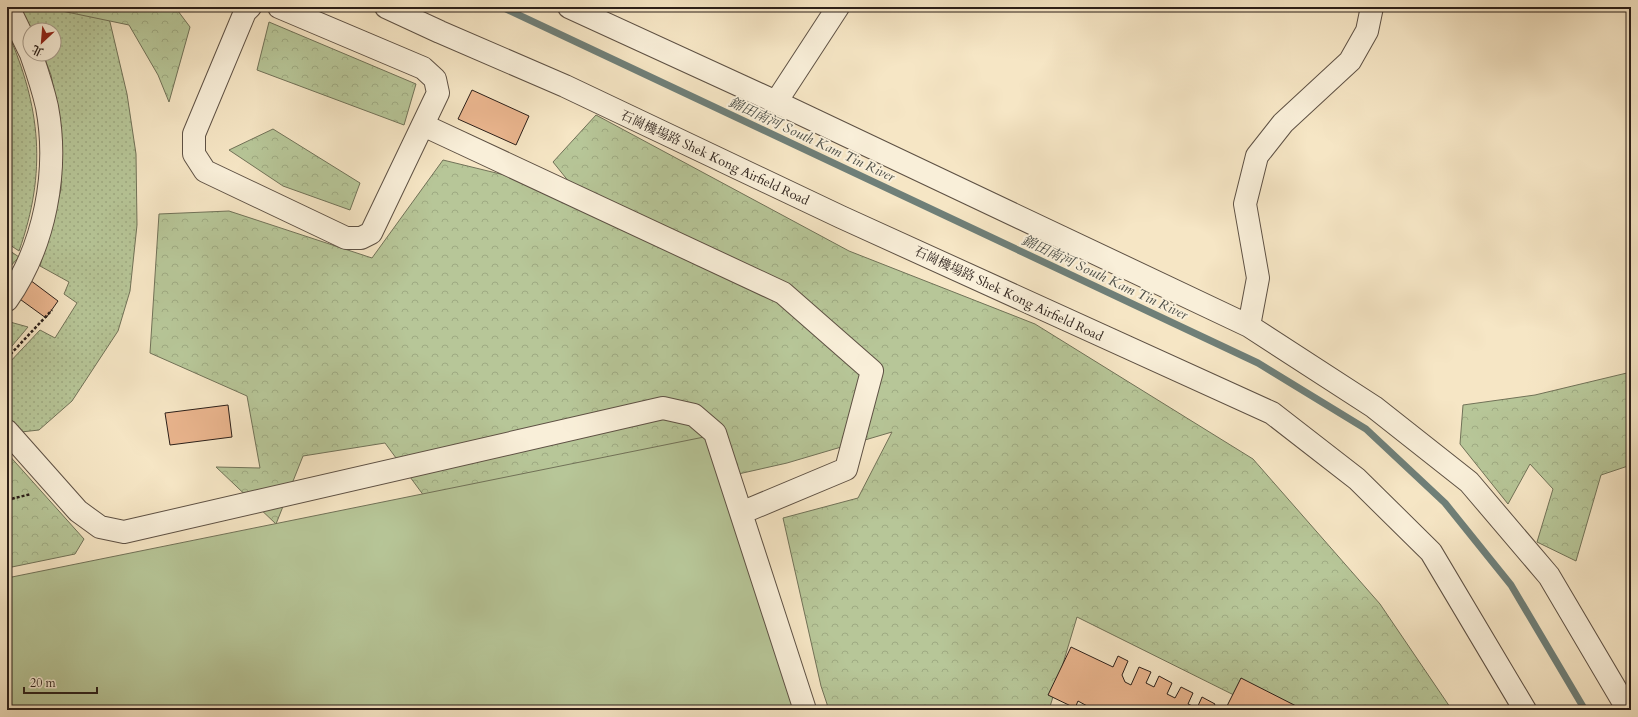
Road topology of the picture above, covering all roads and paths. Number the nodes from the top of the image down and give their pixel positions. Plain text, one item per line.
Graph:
1 (250, 7) edge
2 (279, 7) edge
3 (386, 7) edge
4 (569, 7) edge
5 (838, 7) edge
6 (1372, 7) edge
7 (7, 8) edge
8 (22, 36) edge
9 (34, 62) edge
10 (776, 102) junction
11 (423, 125) junction
12 (7, 300) edge
13 (52, 310) dead end
14 (1249, 326) junction
15 (7, 358) edge
16 (7, 431) edge
17 (741, 513) junction
18 (805, 710) edge
19 (1525, 710) edge
20 (1628, 710) edge

1 - 11 street
2 - 11 street
3 - 19 street, 石崗機場路 Shek Kong Airfield Road
4 - 10 street
5 - 10 street
6 - 14 street
7 - 8 street
9 - 12 street
10 - 14 street
11 - 17 street
13 - 15 path
14 - 20 street
16 - 17 street
17 - 18 street

